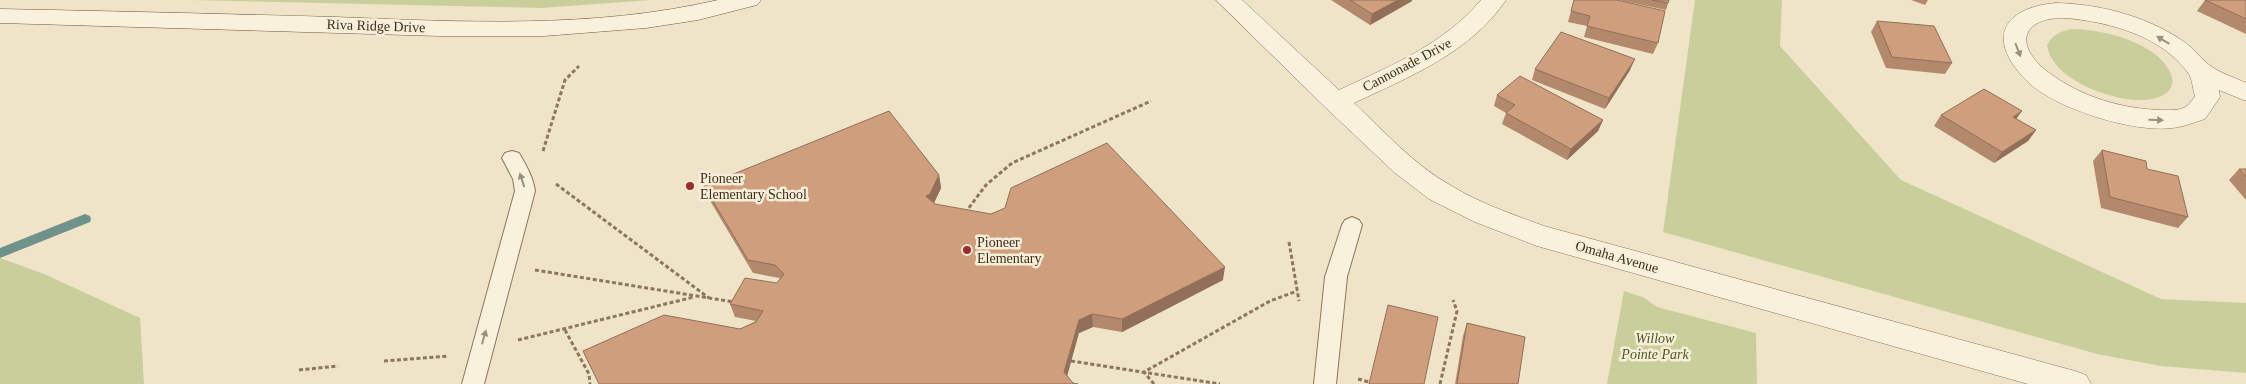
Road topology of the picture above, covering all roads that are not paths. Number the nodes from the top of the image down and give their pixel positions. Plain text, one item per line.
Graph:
1 (749, 0) edge
2 (1228, 0) edge
3 (1494, 0) edge
4 (0, 16) edge
5 (2200, 71) junction
6 (2246, 93) edge
7 (1335, 102) junction
8 (512, 158) dead end
9 (1352, 225) dead end
10 (473, 384) edge
11 (1325, 384) edge
12 (2075, 384) edge

1 - 4 street, Riva Ridge Drive
2 - 7 street, Omaha Avenue
3 - 7 street, Cannonade Drive
5 -> 5 street
5 - 6 street
7 - 12 street, Omaha Avenue
10 -> 8 lane
9 - 11 lane

